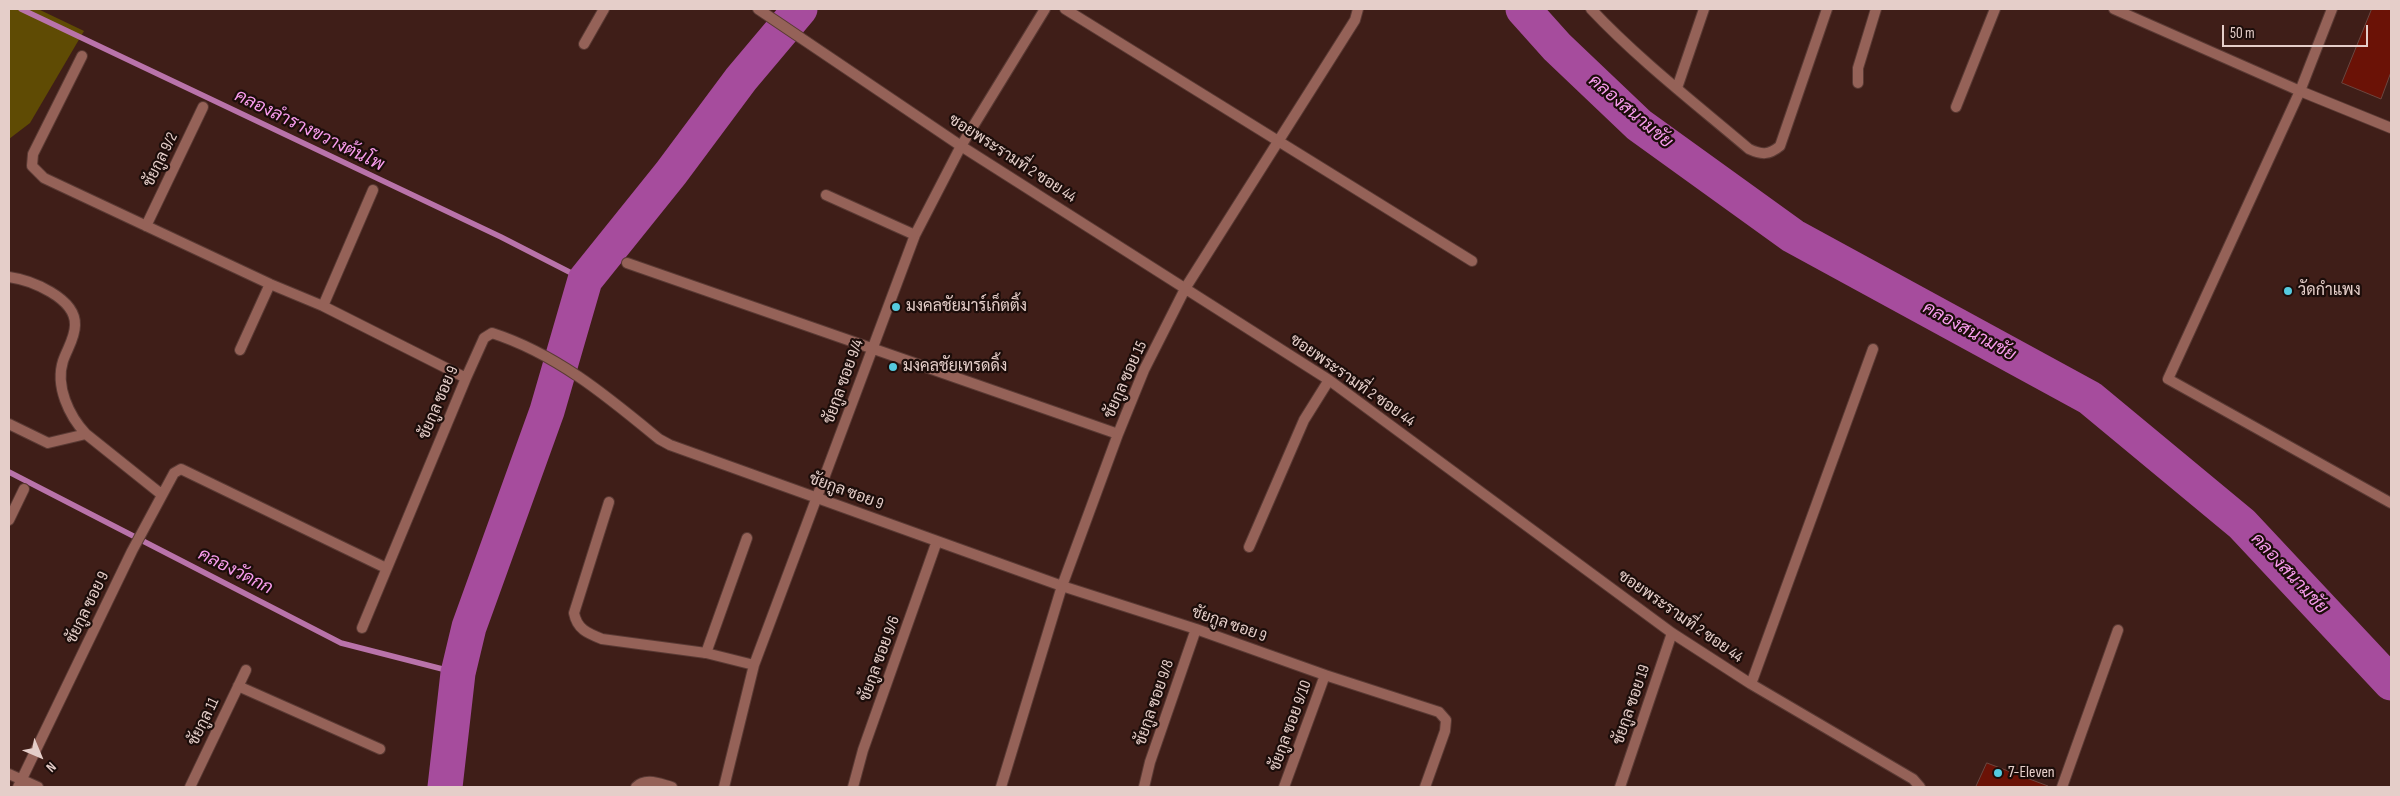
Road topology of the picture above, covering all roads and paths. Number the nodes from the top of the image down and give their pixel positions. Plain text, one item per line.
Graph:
1 (604, 9) edge
2 (758, 9) edge
3 (1045, 9) edge
4 (1065, 9) edge
5 (1358, 9) edge
6 (1591, 9) edge
7 (1704, 9) edge
8 (1827, 9) edge
9 (1876, 9) edge
10 (1995, 9) edge
11 (2114, 9) edge
12 (2332, 9) edge
13 (584, 44) dead end
14 (82, 56) dead end
15 (1858, 83) dead end
16 (1677, 88) junction
17 (2300, 91) junction
18 (203, 107) dead end
19 (1956, 107) dead end
20 (2391, 128) edge
21 (1278, 139) junction
22 (961, 146) junction
23 (372, 190) dead end
24 (826, 195) dead end
25 (146, 226) junction
26 (915, 235) junction
27 (1472, 261) dead end
28 (628, 263) dead end
29 (9, 277) edge
30 (270, 284) junction
31 (1186, 287) junction
32 (323, 306) junction
33 (871, 349) junction
34 (1873, 349) dead end
35 (240, 350) dead end
36 (466, 378) junction
37 (1329, 380) junction
38 (9, 424) edge
39 (86, 434) junction
40 (1118, 434) junction
41 (24, 489) dead end
42 (161, 494) junction
43 (818, 498) junction
44 (609, 502) dead end
45 (2391, 503) edge
46 (9, 520) edge
47 (747, 538) dead end
48 (938, 542) junction
49 (1249, 546) dead end
50 (386, 568) junction
51 (1062, 586) junction
52 (362, 628) dead end
53 (1196, 629) junction
54 (2118, 630) dead end
55 (1672, 633) junction
56 (706, 653) junction
57 (754, 665) junction
58 (246, 670) dead end
59 (1325, 675) junction
60 (1751, 684) junction
61 (238, 686) junction
62 (380, 749) dead end
63 (9, 774) edge
64 (20, 784) edge
65 (38, 787) edge
66 (190, 787) edge
67 (636, 787) edge
68 (672, 787) edge
69 (724, 787) edge
70 (853, 787) edge
71 (1002, 787) edge
72 (1144, 787) edge
73 (1284, 787) edge
74 (1425, 787) edge
75 (1620, 787) edge
76 (1920, 787) edge
77 (2062, 787) edge

1 - 13 street
2 - 22 street, ซอยพระรามที่ 2 ซอย 44
3 - 22 street, ชัยกูล ซอย 9/4
4 - 21 street
5 - 21 street, ชัยกูล ซอย 15
6 - 16 street
7 - 16 street
8 - 16 street
9 - 15 street
10 - 19 street
11 - 17 street
12 - 17 street
14 - 25 street
17 - 20 street
17 - 45 street
18 - 25 street, ชัยกูล 9/2
21 - 27 street
21 - 31 street, ชัยกูล ซอย 15
22 - 26 street, ชัยกูล ซอย 9/4
22 - 31 street, ซอยพระรามที่ 2 ซอย 44
23 - 32 street
24 - 26 street
25 - 30 street
26 - 33 street, ชัยกูล ซอย 9/4
28 - 33 street
29 - 39 street
30 - 32 street
30 - 35 street
31 - 37 street, ซอยพระรามที่ 2 ซอย 44
31 - 40 street, ชัยกูล ซอย 15
32 - 36 street
33 - 40 street
33 - 43 street, ชัยกูล ซอย 9/4
34 - 60 street
36 - 43 street, ชัยกูล ซอย 9
36 - 50 street, ชัยกูล ซอย 9
37 - 49 street
37 - 55 street, ซอยพระรามที่ 2 ซอย 44
38 - 39 street
39 - 42 street
40 - 51 street, ชัยกูล ซอย 15
41 - 46 street
42 - 50 street, ชัยกูล ซอย 9
42 - 64 street, ชัยกูล ซอย 9
43 - 48 street, ชัยกูล ซอย 9
43 - 57 street, ชัยกูล ซอย 9/4
44 - 56 street
47 - 56 street
48 - 51 street, ชัยกูล ซอย 9
48 - 70 street, ชัยกูล ซอย 9/6
50 - 52 street, ชัยกูล ซอย 9
51 - 53 street, ชัยกูล ซอย 9
51 - 71 street, ชัยกูล ซอย 15
53 - 59 street, ชัยกูล ซอย 9
53 - 72 street, ชัยกูล ซอย 9/8
54 - 77 street
55 - 60 street, ซอยพระรามที่ 2 ซอย 44
55 - 75 street, ชัยกูล ซอย 19
56 - 57 street
57 - 69 street, ชัยกูล ซอย 9/4
58 - 61 street, ชัยกูล 11
59 - 73 street, ชัยกูล ซอย 9/10
59 - 74 street, ชัยกูล ซอย 9
60 - 76 street, ซอยพระรามที่ 2 ซอย 44
61 - 62 street
61 - 66 street, ชัยกูล 11
63 - 64 street
64 - 65 street
67 - 68 street

